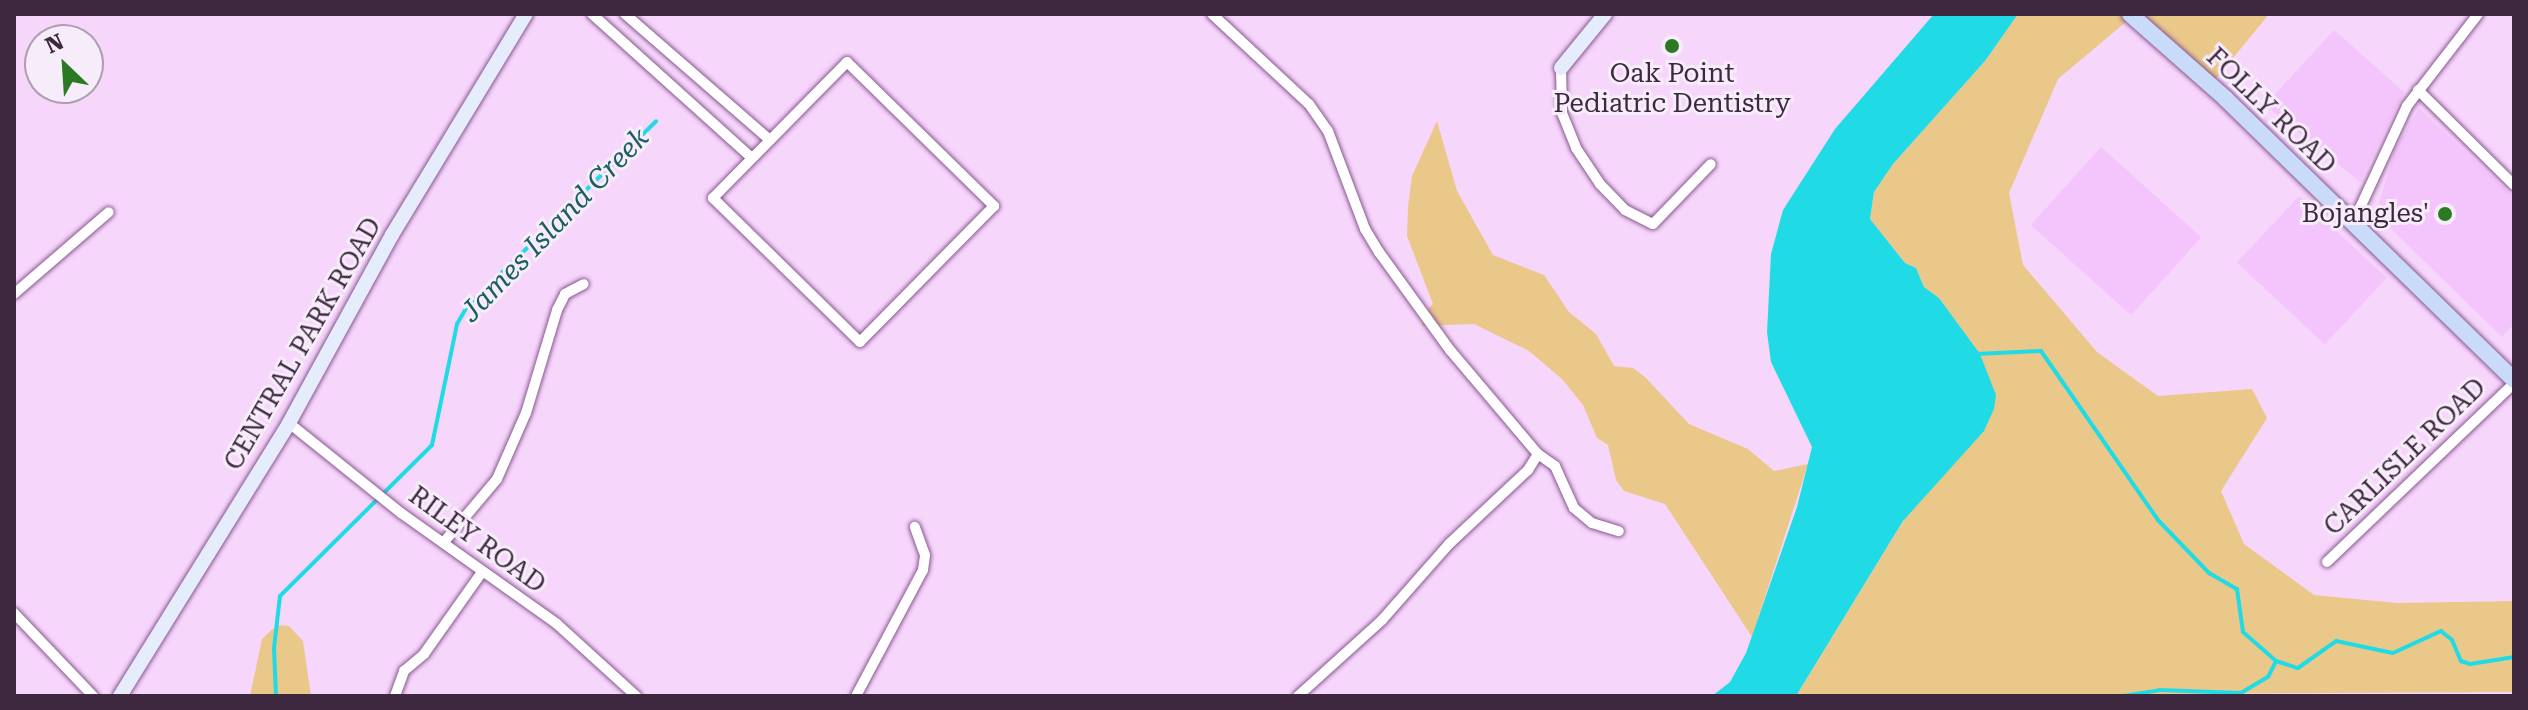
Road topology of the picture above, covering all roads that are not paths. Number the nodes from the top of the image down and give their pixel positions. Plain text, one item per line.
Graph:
1 (526, 14) edge
2 (592, 14) edge
3 (625, 14) edge
4 (1212, 14) edge
5 (1605, 14) edge
6 (2130, 14) edge
7 (2478, 14) edge
8 (1561, 68) joint
9 (2418, 90) junction
10 (770, 140) junction
11 (752, 158) junction
12 (1711, 164) dead end
13 (2514, 185) edge
14 (109, 212) dead end
15 (2353, 223) junction
16 (584, 284) dead end
17 (14, 294) edge
18 (2514, 382) edge
19 (289, 423) junction
20 (1538, 454) junction
21 (915, 527) dead end
22 (1619, 531) dead end
23 (444, 542) junction
24 (2327, 562) dead end
25 (482, 572) junction
26 (14, 613) edge
27 (93, 696) edge
28 (120, 696) edge
29 (395, 696) edge
30 (636, 696) edge
31 (856, 696) edge
32 (1298, 696) edge

1 - 19 street, CENTRAL PARK ROAD
2 - 11 street
3 - 10 street
4 - 20 street
5 - 8 street
6 - 15 main road, FOLLY ROAD
7 - 9 street
8 - 12 street
9 - 13 street
9 - 15 street
10 - 11 street
10 - 11 street
14 - 17 street
15 - 18 main road, FOLLY ROAD
16 - 23 street
18 - 24 street, CARLISLE ROAD
19 - 23 street, RILEY ROAD
19 - 28 street, CENTRAL PARK ROAD
20 - 22 street
20 - 32 street
21 - 31 street
23 - 25 street, RILEY ROAD
25 - 29 street
25 - 30 street, RILEY ROAD
26 - 27 street

